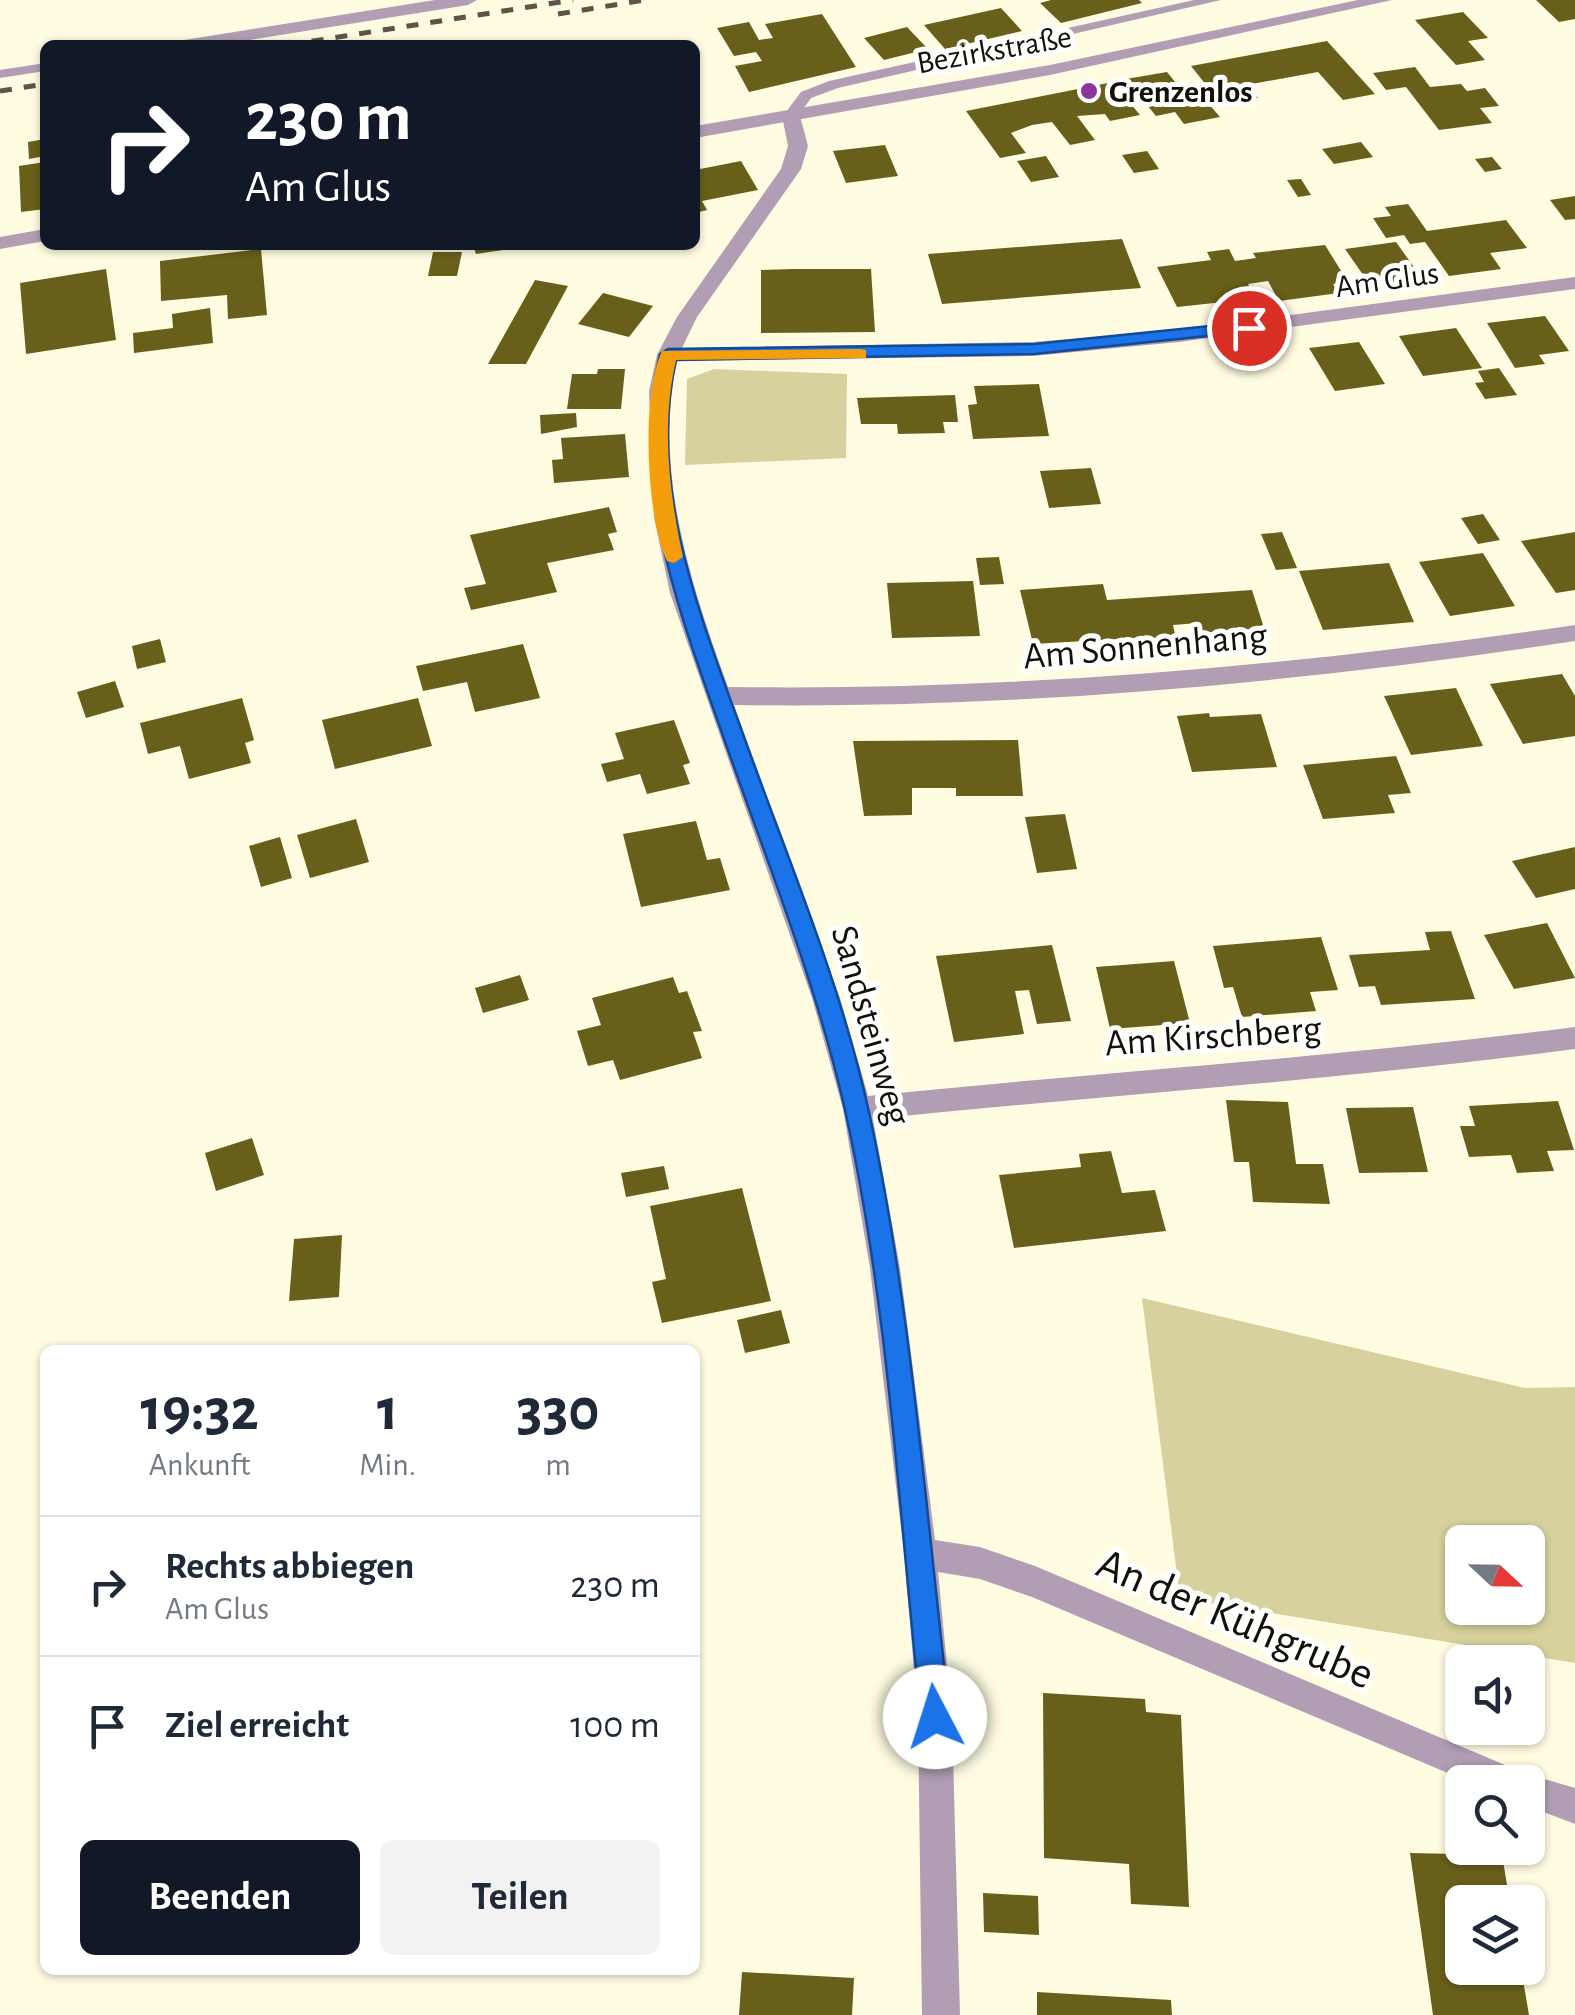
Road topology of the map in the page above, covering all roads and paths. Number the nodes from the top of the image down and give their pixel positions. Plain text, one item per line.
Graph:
1 (468, 0) edge
2 (1214, 0) edge
3 (1383, 0) edge
4 (216, 40) edge
5 (40, 68) edge
6 (0, 74) edge
7 (791, 116) junction
8 (700, 131) edge
9 (40, 237) edge
10 (0, 242) edge
11 (1575, 283) edge
12 (668, 354) junction
13 (1575, 633) edge
14 (719, 696) junction
15 (1575, 1038) edge
16 (856, 1109) junction
17 (920, 1553) junction
18 (1470, 1765) edge
19 (1545, 1795) edge
20 (1575, 1806) edge
21 (941, 2015) edge

1 - 4 street
2 - 7 lane, Bezirkstraße
3 - 7 street, Bezirkstraße
5 - 6 lane
7 - 8 street, Bezirkstraße
7 - 12 street, Sandsteinweg
9 - 10 street
11 - 12 street, Am Glus
12 - 14 street, Sandsteinweg
13 - 14 street, Am Sonnenhang
14 - 16 street, Sandsteinweg
15 - 16 street, Am Kirschberg
16 - 17 street, Sandsteinweg
17 - 18 street, An der Kühgrube
17 - 21 street, Sandsteinweg
19 - 20 street

